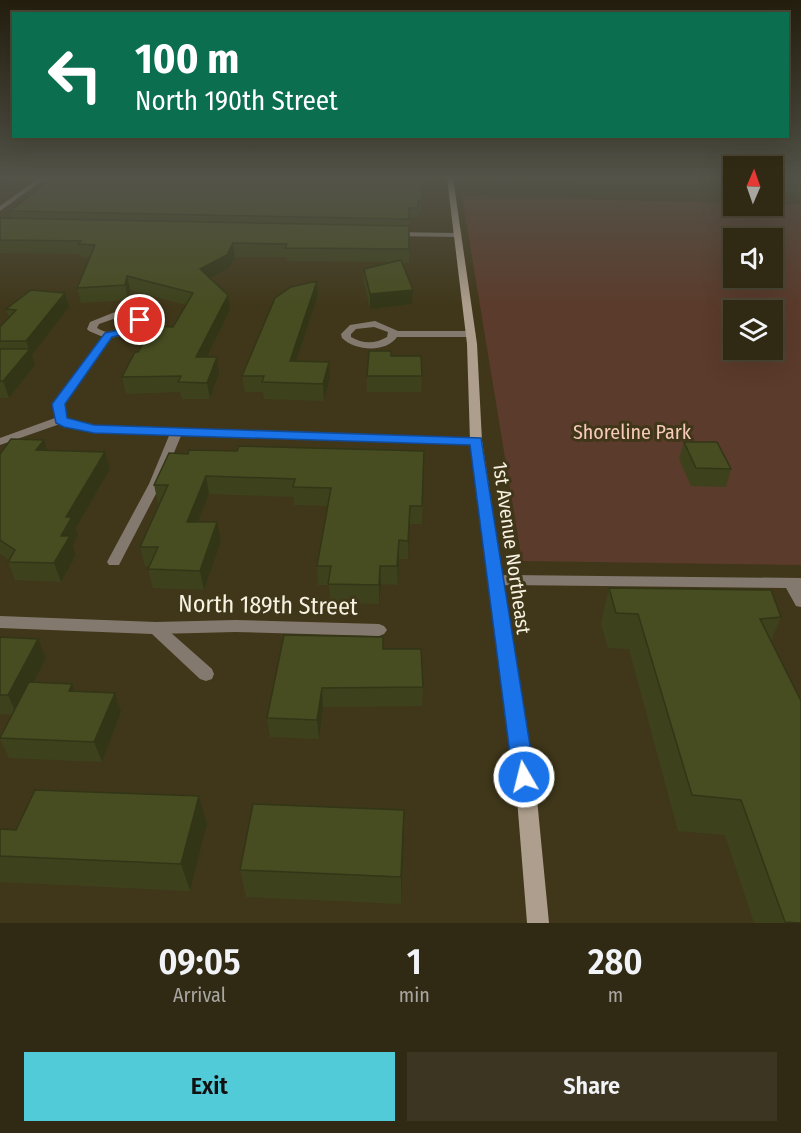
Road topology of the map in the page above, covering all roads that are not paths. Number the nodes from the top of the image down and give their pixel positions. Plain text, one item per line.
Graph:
1 (456, 221) edge
2 (388, 234) edge
3 (458, 235) junction
4 (394, 334) dead end
5 (471, 334) junction
6 (108, 335) dead end
7 (61, 420) junction
8 (177, 431) junction
9 (476, 441) junction
10 (0, 442) edge
11 (114, 562) dead end
12 (496, 580) junction
13 (796, 583) edge
14 (801, 602) edge
15 (0, 622) edge
16 (156, 628) junction
17 (379, 630) dead end
18 (206, 674) dead end
19 (538, 923) edge

1 - 3 street, 1st Avenue Northeast
2 - 3 street
3 - 5 street, 1st Avenue Northeast
4 - 5 street
5 - 9 street, 1st Avenue Northeast
6 - 7 street
7 - 8 street
7 - 10 street
8 - 9 street
8 - 11 street
9 - 12 street, 1st Avenue Northeast
12 - 13 street
12 - 19 street, 1st Avenue Northeast
13 - 14 street
15 - 16 street, North 189th Street
16 - 17 street, North 189th Street
16 - 18 street, North 189th Street

